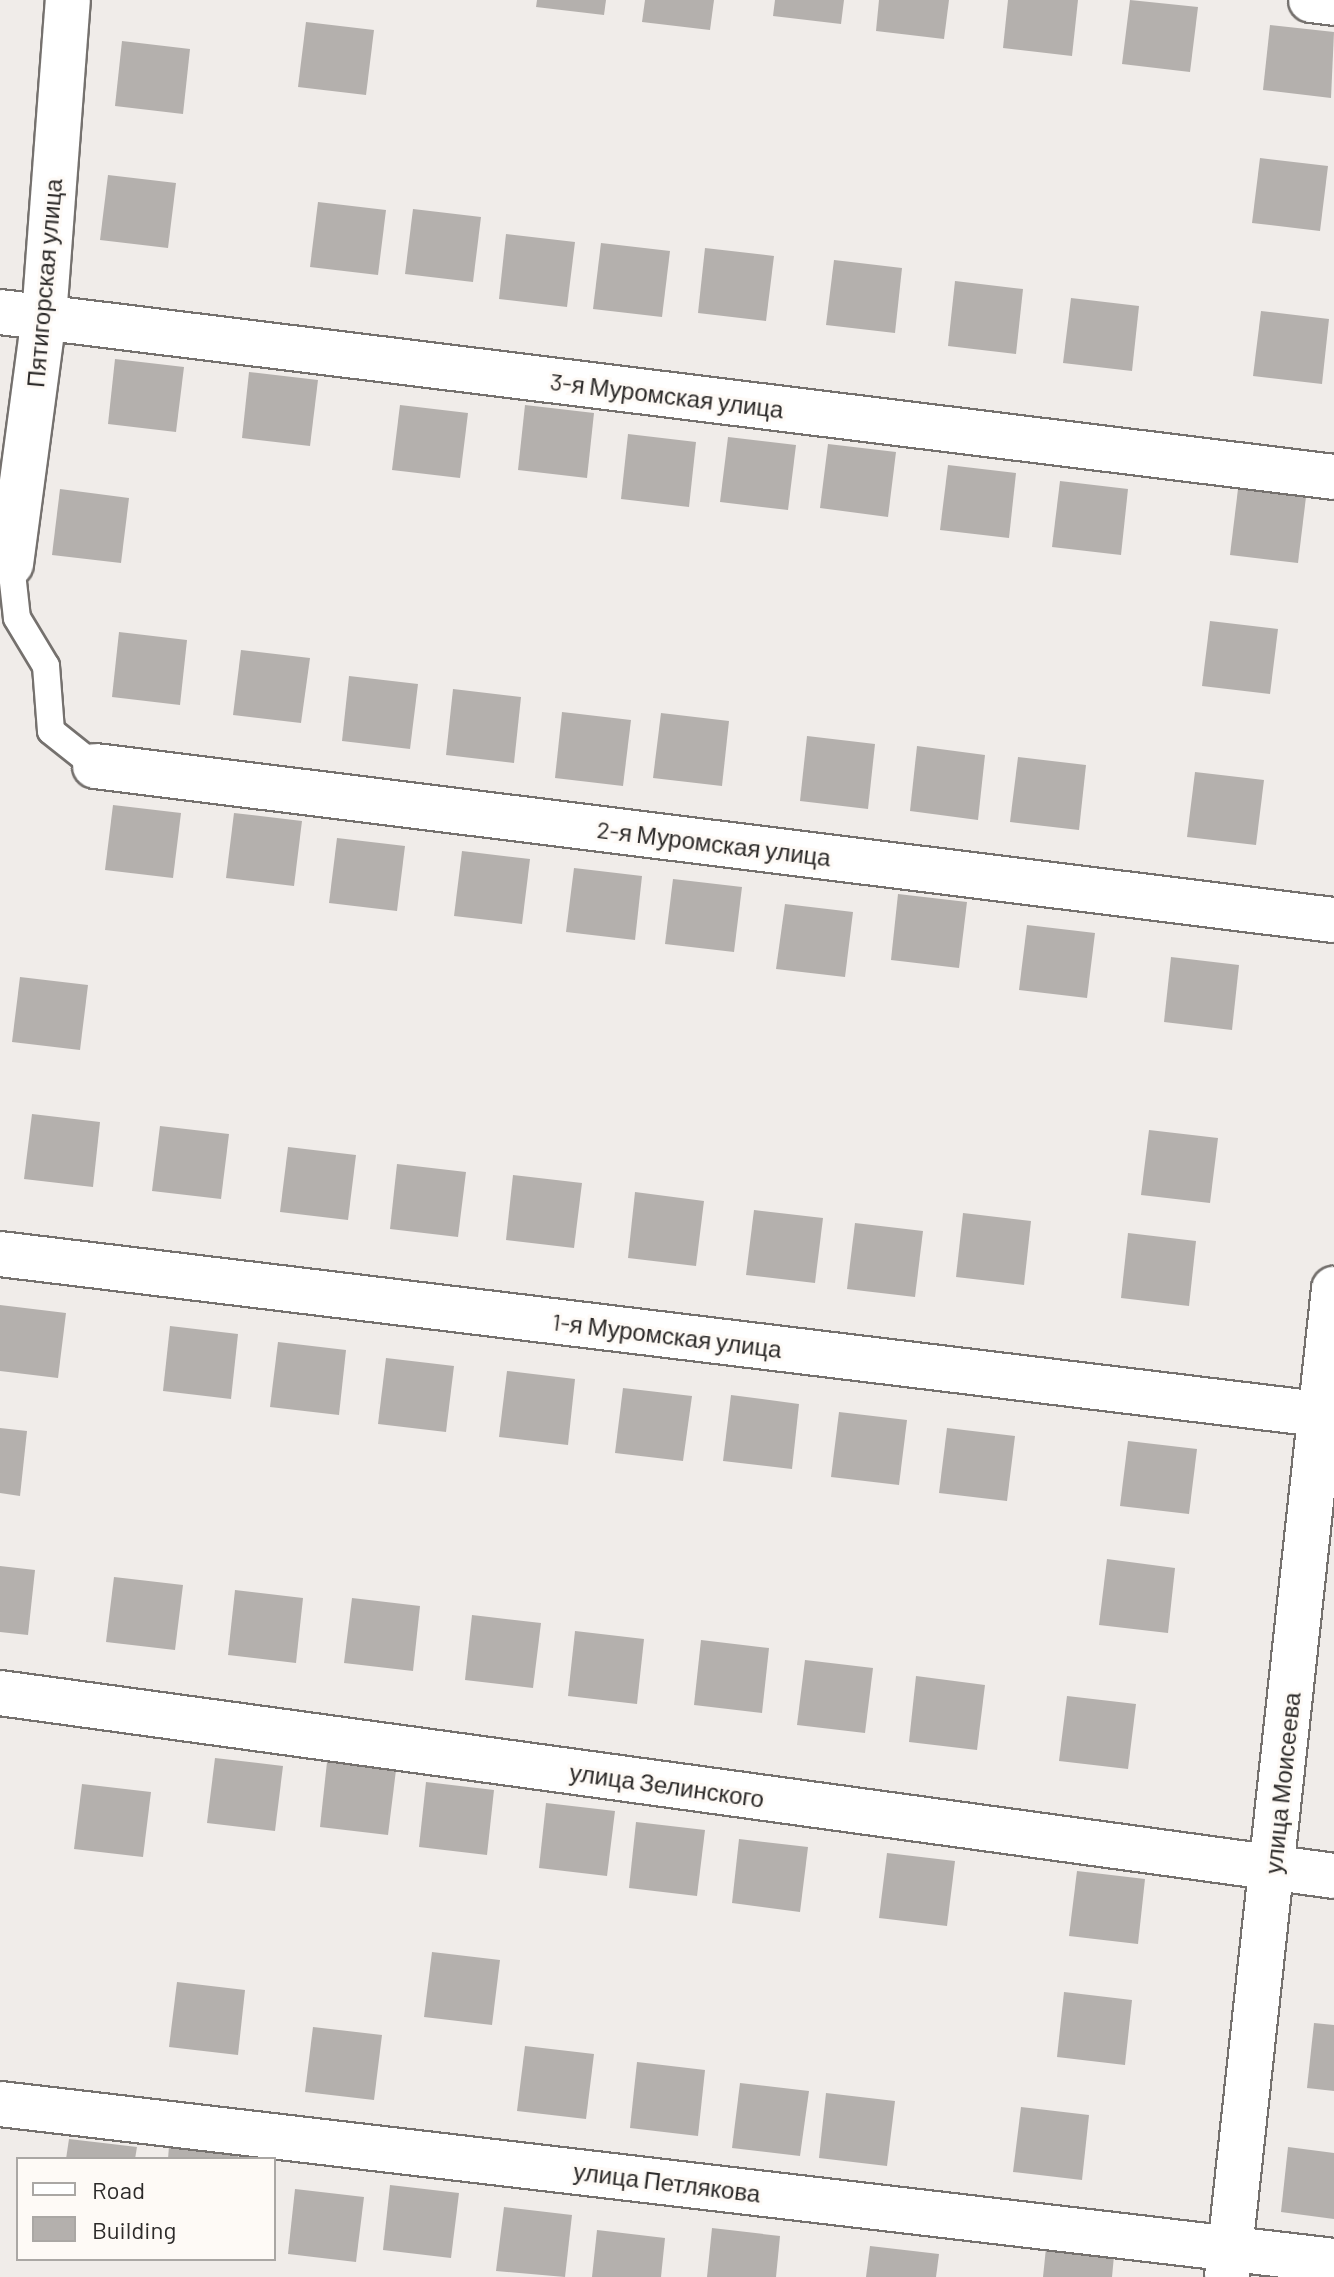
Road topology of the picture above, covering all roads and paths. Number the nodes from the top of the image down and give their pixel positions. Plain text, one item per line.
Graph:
1 (68, 0) edge
2 (1311, 0) edge
3 (1334, 3) edge
4 (0, 312) edge
5 (44, 317) junction
6 (1334, 477) edge
7 (11, 564) joint
8 (95, 766) joint
9 (1334, 920) edge
10 (0, 1254) edge
11 (1334, 1289) edge
12 (1327, 1415) edge
13 (0, 1693) edge
14 (1273, 1868) junction
15 (1334, 1876) edge
16 (0, 2104) edge
17 (1334, 2261) edge
18 (1229, 2262) edge

1 - 5 street, Пятигорская улица
2 - 3 street
4 - 5 street, 3-я Муромская улица
5 - 6 street, 3-я Муромская улица
5 - 7 street, Пятигорская улица
7 - 8 lane
8 - 9 street, 2-я Муромская улица
10 - 12 street, 1-я Муромская улица
11 - 12 street, улица Моисеева
12 - 14 street, улица Моисеева
13 - 14 street, улица Зелинского
14 - 15 street, улица Зелинского
14 - 18 street, улица Моисеева
16 - 18 street, улица Петлякова
17 - 18 street, улица Петлякова

